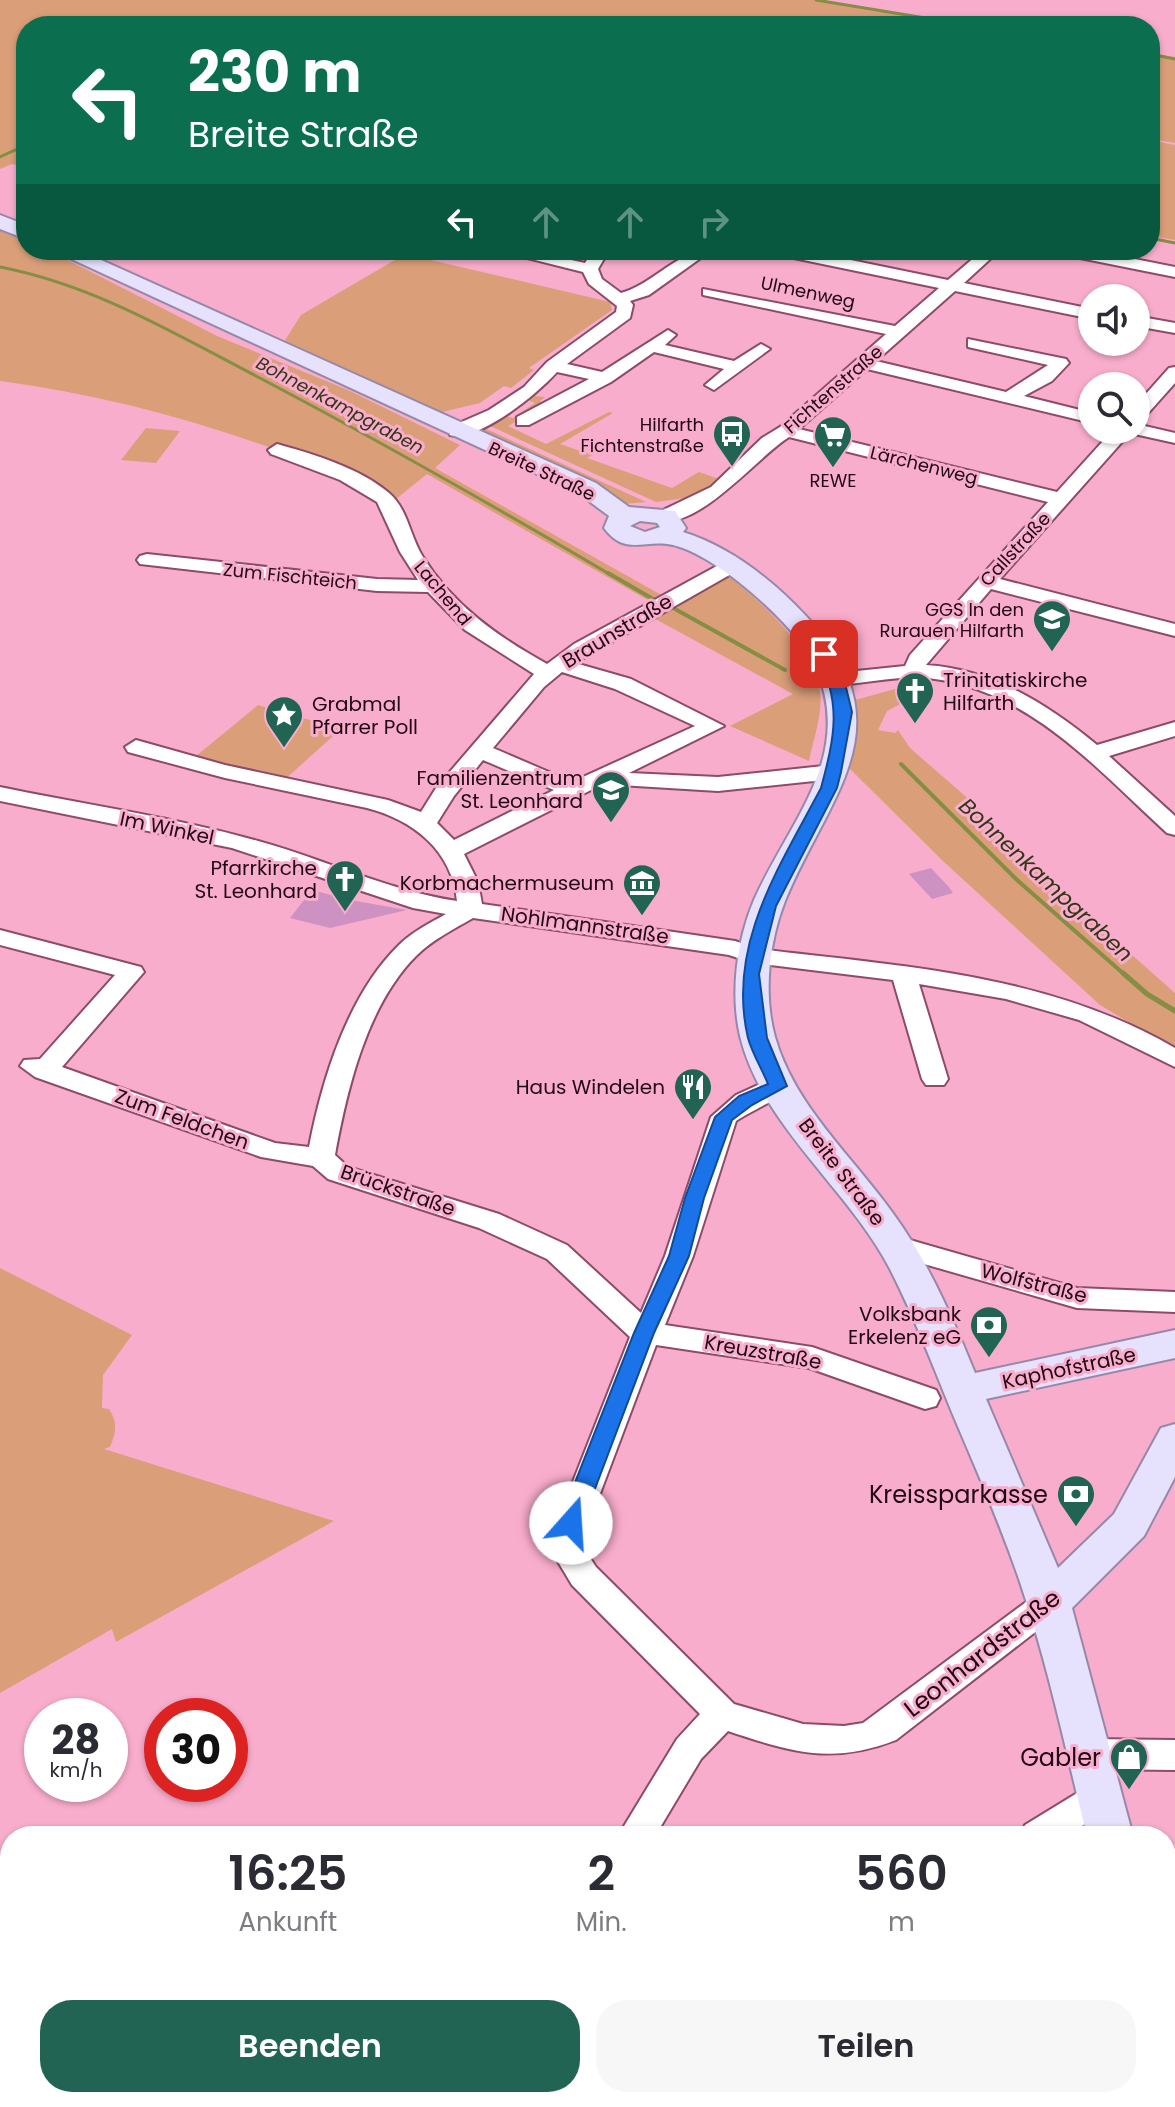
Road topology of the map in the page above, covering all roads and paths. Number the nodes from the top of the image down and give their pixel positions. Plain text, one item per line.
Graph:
1 (84, 260) edge
2 (549, 260) edge
3 (595, 260) edge
4 (689, 260) edge
5 (832, 260) edge
6 (980, 260) edge
7 (1115, 260) edge
8 (590, 269) junction
9 (1175, 272) edge
10 (954, 283) junction
11 (709, 292) dead end
12 (619, 299) junction
13 (1078, 311) edge
14 (1150, 324) edge
15 (1175, 328) edge
16 (898, 332) junction
17 (668, 335) dead end
18 (974, 343) dead end
19 (650, 346) junction
20 (761, 349) dead end
21 (865, 363) junction
22 (553, 366) junction
23 (737, 367) junction
24 (1174, 376) edge
25 (605, 378) junction
26 (714, 385) dead end
27 (1008, 398) junction
28 (1150, 401) edge
29 (1078, 415) edge
30 (523, 421) dead end
31 (456, 431) junction
32 (786, 431) junction
33 (1150, 432) edge
34 (1175, 438) edge
35 (1110, 444) edge
36 (277, 450) dead end
37 (1061, 499) junction
38 (665, 526) junction
39 (147, 560) dead end
40 (733, 565) junction
41 (984, 581) junction
42 (434, 586) junction
43 (1175, 630) edge
44 (554, 669) junction
45 (914, 671) junction
46 (835, 673) junction
47 (1175, 729) edge
48 (136, 747) dead end
49 (480, 750) junction
50 (1091, 754) junction
51 (833, 772) junction
52 (604, 778) junction
53 (572, 790) junction
54 (0, 794) edge
55 (425, 825) junction
56 (1175, 828) edge
57 (451, 851) junction
58 (470, 909) junction
59 (0, 937) edge
60 (753, 956) junction
61 (904, 975) junction
62 (1175, 1059) edge
63 (935, 1079) dead end
64 (778, 1086) junction
65 (321, 1158) junction
66 (896, 1246) junction
67 (1175, 1302) edge
68 (644, 1333) junction
69 (1175, 1344) edge
70 (944, 1394) junction
71 (1175, 1439) edge
72 (1049, 1603) junction
73 (722, 1714) junction
74 (1175, 1755) edge
75 (1099, 1795) edge
76 (642, 1826) edge
77 (1053, 1826) edge

1 - 31 main road, Breite Straße
2 - 8 street
3 - 8 street
4 - 12 street
5 - 10 street
6 - 10 street, Fichtenstraße
7 - 9 street
8 - 12 street
10 - 13 street
10 - 16 street, Fichtenstraße
11 - 16 street, Ulmenweg
12 - 22 street
14 - 15 street
16 - 21 street, Fichtenstraße
17 - 19 street
18 - 27 street
19 - 23 street
19 - 25 street
20 - 23 street
21 - 27 street
21 - 32 street, Fichtenstraße
22 - 25 street
22 - 31 street
23 - 26 street
24 - 28 street
25 - 30 street
27 - 29 street
31 - 38 main road, Breite Straße
32 - 37 street, Lärchenweg
32 - 38 street, Fichtenstraße
33 - 34 street
35 - 37 street, Callstraße
36 - 42 street, Lachend
37 - 41 street, Callstraße
38 - 40 main road, Breite Straße
39 - 42 street, Zum Fischteich
40 - 44 street, Braunstraße
40 - 46 main road, Breite Straße
41 - 43 street
41 - 45 street, Callstraße
42 - 44 street, Lachend
44 - 49 street, Braunstraße
44 - 52 street, Lachend
45 - 46 street
45 - 50 street
46 - 51 main road, Breite Straße
47 - 50 street
48 - 55 street
49 - 53 street
49 - 55 street, Braunstraße
50 - 56 street
51 - 52 street
51 - 60 main road, Breite Straße
52 - 53 street
53 - 57 street
54 - 58 street, Im Winkel
55 - 57 street
57 - 58 street
58 - 60 street, Nohlmannstraße
58 - 65 street, Brückstraße
59 - 65 street, Zum Feldchen
60 - 61 street, Nohlmannstraße
60 - 64 main road, Breite Straße
61 - 62 street, Nohlmannstraße
61 - 63 street
64 - 66 main road, Breite Straße
64 - 68 street
65 - 68 street, Brückstraße
66 - 67 street, Wolfstraße
66 - 70 main road, Breite Straße
68 - 70 street, Kreuzstraße
68 - 73 street
69 - 70 main road, Kaphofstraße
70 - 72 main road, Breite Straße
71 - 72 main road, Leonhardstraße
72 - 73 street, Leonhardstraße
72 - 75 main road, Breite Straße
73 - 76 street
74 - 75 street
75 - 77 street

